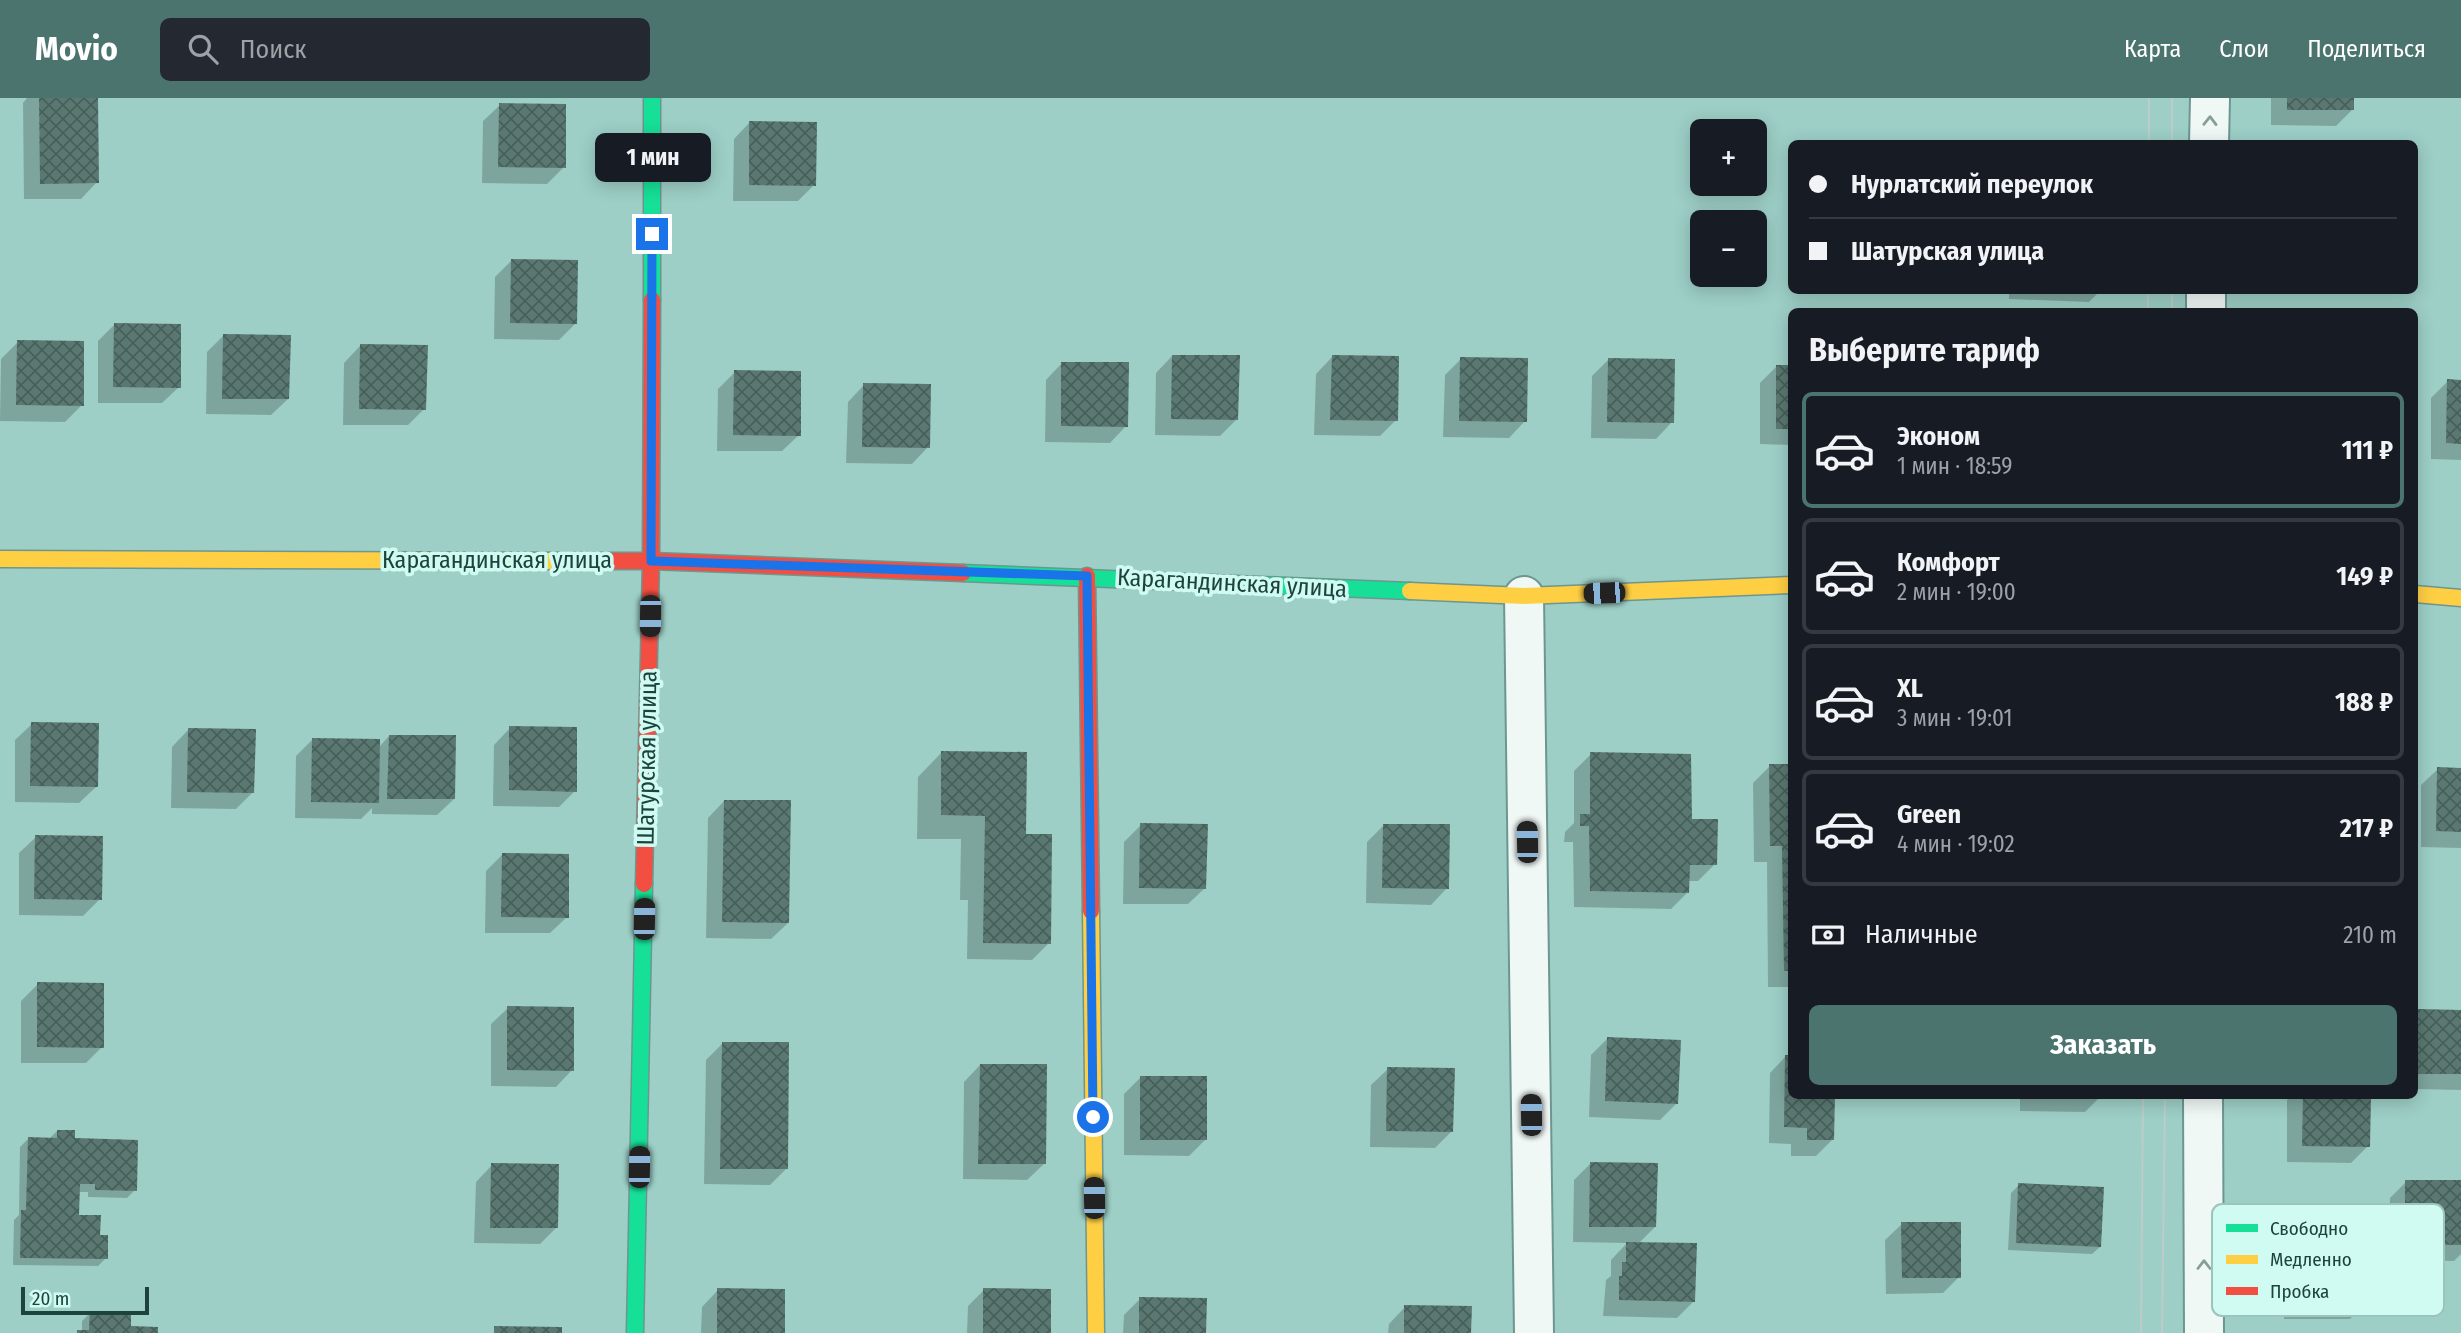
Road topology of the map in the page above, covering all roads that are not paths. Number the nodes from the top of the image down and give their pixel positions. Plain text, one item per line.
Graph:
1 (652, 98) edge
2 (2210, 98) edge
3 (2209, 140) edge
4 (0, 559) edge
5 (651, 561) junction
6 (1087, 576) junction
7 (1788, 585) edge
8 (2418, 594) edge
9 (1524, 596) junction
10 (2461, 598) edge
11 (2203, 1099) edge
12 (635, 1333) edge
13 (1096, 1333) edge
14 (1534, 1333) edge
15 (2204, 1333) edge

1 - 5 street, Шатурская улица
3 -> 2 street
4 - 5 street, Карагандинская улица
5 - 6 street, Карагандинская улица
5 - 12 street, Шатурская улица
6 - 9 street, Карагандинская улица
6 - 13 street
7 - 9 street, Карагандинская улица
8 - 10 street
9 - 14 street
15 -> 11 street

